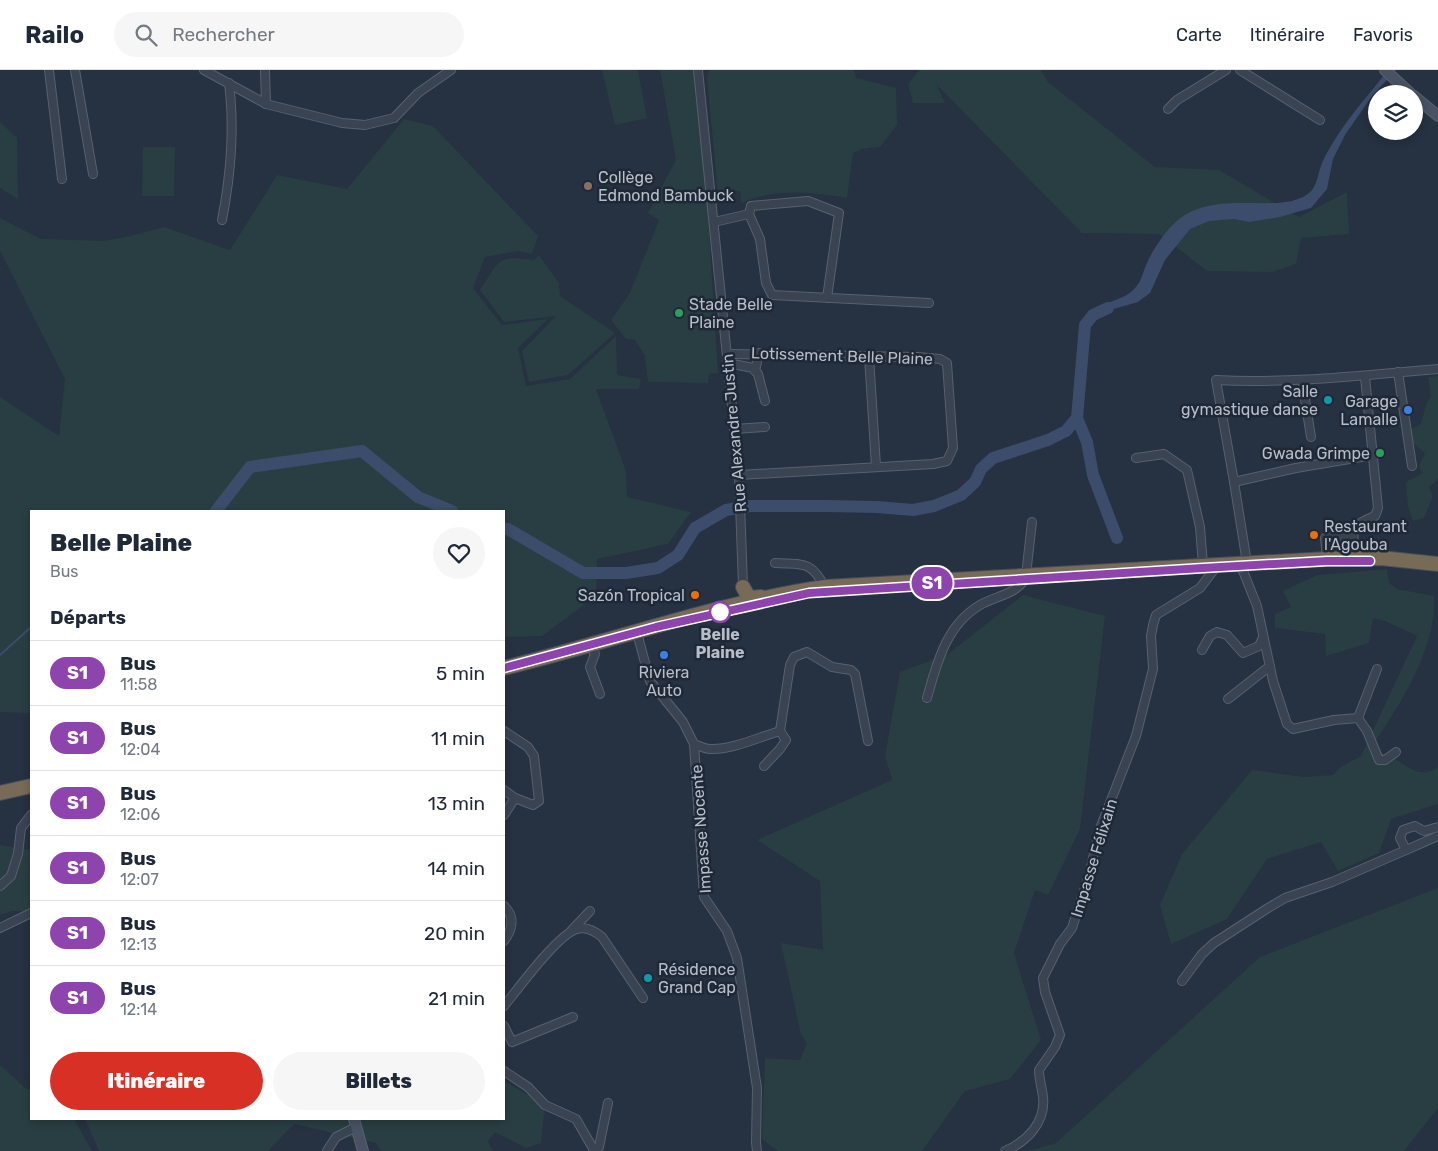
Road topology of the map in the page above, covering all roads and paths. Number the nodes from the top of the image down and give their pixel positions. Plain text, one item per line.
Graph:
1 (44, 70) edge
2 (50, 70) edge
3 (75, 70) edge
4 (204, 70) edge
5 (264, 70) edge
6 (451, 70) edge
7 (698, 70) edge
8 (1226, 70) edge
9 (1240, 70) edge
10 (1386, 70) edge
11 (229, 84) junction
12 (1402, 85) edge
13 (266, 104) junction
14 (1423, 104) edge
15 (1168, 110) dead end
16 (1438, 116) edge
17 (1320, 120) dead end
18 (92, 174) dead end
19 (62, 179) dead end
20 (749, 214) junction
21 (222, 220) dead end
22 (714, 222) junction
23 (826, 298) junction
24 (929, 303) dead end
25 (759, 353) junction
26 (727, 354) junction
27 (869, 357) junction
28 (728, 363) junction
29 (1438, 368) edge
30 (755, 371) junction
31 (1398, 372) junction
32 (1365, 377) junction
33 (1302, 380) junction
34 (765, 401) dead end
35 (765, 427) dead end
36 (734, 429) junction
37 (1311, 437) dead end
38 (1373, 455) junction
39 (1136, 458) dead end
40 (876, 466) junction
41 (1412, 466) dead end
42 (739, 475) junction
43 (1234, 482) junction
44 (1032, 522) dead end
45 (1353, 534) junction
46 (1356, 558) junction
47 (1327, 559) junction
48 (775, 563) dead end
49 (1244, 564) junction
50 (1210, 566) junction
51 (1437, 568) edge
52 (1026, 577) junction
53 (742, 587) junction
54 (825, 587) junction
55 (778, 596) junction
56 (722, 608) junction
57 (656, 627) junction
58 (637, 633) junction
59 (1264, 635) junction
60 (590, 646) junction
61 (1202, 650) dead end
62 (1270, 666) junction
63 (505, 668) edge
64 (1377, 669) dead end
65 (600, 694) dead end
66 (927, 698) dead end
67 (1228, 699) dead end
68 (1358, 718) junction
69 (780, 731) junction
70 (505, 732) edge
71 (868, 741) dead end
72 (694, 744) junction
73 (1396, 752) dead end
74 (764, 766) dead end
75 (30, 786) edge
76 (505, 791) edge
77 (0, 793) edge
78 (515, 798) junction
79 (505, 813) edge
80 (30, 817) edge
81 (1438, 827) edge
82 (1438, 836) edge
83 (1406, 850) junction
84 (0, 886) edge
85 (505, 908) edge
86 (590, 911) dead end
87 (30, 913) edge
88 (0, 928) edge
89 (568, 934) junction
90 (505, 939) edge
91 (1182, 981) dead end
92 (643, 998) dead end
93 (505, 1005) edge
94 (573, 1017) dead end
95 (505, 1028) edge
96 (505, 1072) edge
97 (608, 1103) dead end
98 (355, 1123) edge
99 (327, 1151) edge
100 (363, 1151) edge
101 (758, 1151) edge
102 (1005, 1151) edge

1 - 2 street
2 - 19 street
3 - 18 street
4 - 11 street
5 - 13 street
6 - 13 street
7 - 22 street, Rue Alexandre Justin
8 - 15 street
9 - 17 street
10 - 12 main road
11 - 13 street
11 - 21 street
14 - 16 main road
20 - 22 street
20 - 23 street
20 - 23 street
22 - 26 street, Rue Alexandre Justin
23 - 24 street
25 - 26 street, Lotissement Belle Plaine
25 - 27 street, Lotissement Belle Plaine
25 - 30 street
26 - 28 street, Rue Alexandre Justin
27 - 40 street
27 - 40 street, Lotissement Belle Plaine
28 - 30 street
28 - 36 street, Rue Alexandre Justin
29 - 31 street
30 - 34 street
31 - 32 street
31 - 41 street
32 - 33 street
32 - 38 street
33 - 37 street
33 - 43 street
35 - 36 street
36 - 42 street, Rue Alexandre Justin
38 - 43 street
38 - 45 street
39 - 50 street
40 - 42 street, Lotissement Belle Plaine
42 - 53 street, Rue Alexandre Justin
43 - 49 street
44 - 52 street
45 - 46 street
45 - 47 street
46 - 47 highway
46 - 51 highway
47 - 49 highway
48 - 54 street
49 - 50 highway
49 - 51 highway
49 - 59 street
50 - 52 highway
50 - 102 street, Impasse Félixain
52 - 54 highway
52 - 57 highway
52 - 66 street
53 - 55 highway
53 - 56 highway
54 - 55 highway
55 - 56 highway
56 - 57 highway
57 - 58 highway
58 - 60 highway
58 - 72 street, Impasse Nocente
59 - 61 street
59 - 62 street
60 - 63 highway
60 - 65 street
62 - 67 street
62 - 68 street
64 - 68 street
68 - 73 street
69 - 71 street
69 - 72 street
69 - 74 street
70 - 78 street
72 - 101 street, Impasse Nocente
75 - 77 highway
76 - 78 street
78 - 79 street
80 - 84 street
81 - 83 street
82 - 83 street
83 - 91 street
85 - 90 street
86 - 89 street
87 - 88 street
89 - 92 street
89 - 93 street
94 - 95 street
96 - 97 street
98 - 99 street
98 - 100 main road

